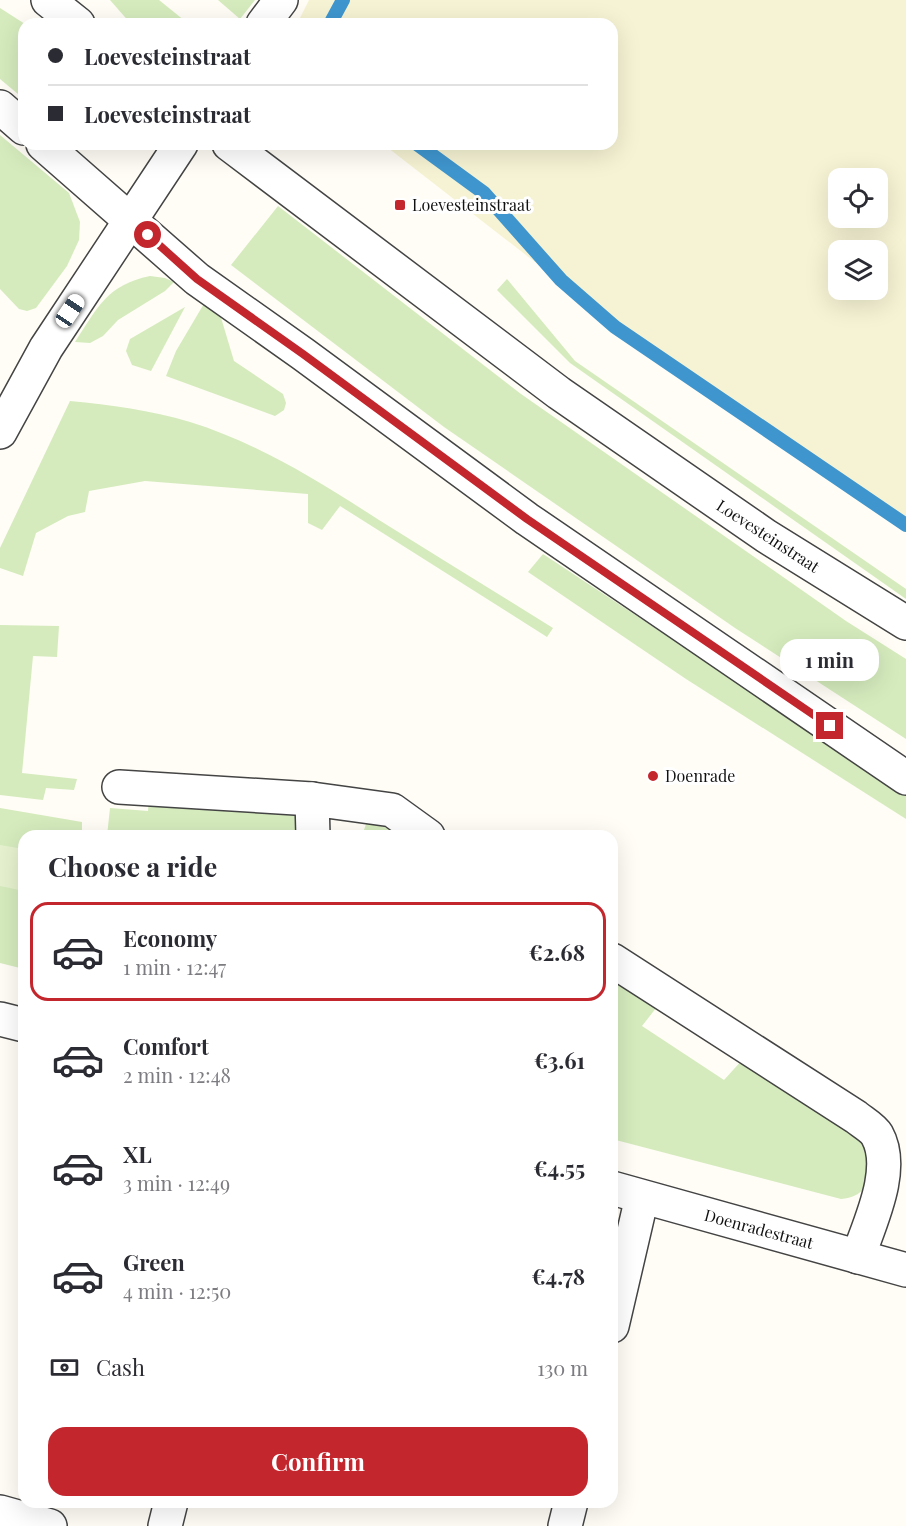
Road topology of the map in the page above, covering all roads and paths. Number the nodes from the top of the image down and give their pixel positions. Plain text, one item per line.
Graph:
1 (48, 0) edge
2 (281, 0) edge
3 (70, 18) edge
4 (268, 18) edge
5 (0, 107) edge
6 (18, 123) edge
7 (50, 150) edge
8 (178, 150) edge
9 (237, 150) edge
10 (131, 220) junction
11 (0, 432) edge
12 (906, 623) edge
13 (906, 778) edge
14 (119, 787) dead end
15 (312, 799) junction
16 (313, 830) edge
17 (420, 830) edge
18 (618, 964) edge
19 (0, 1018) edge
20 (18, 1023) edge
21 (627, 1193) edge
22 (858, 1257) junction
23 (906, 1270) edge
24 (618, 1273) edge
25 (170, 1508) edge
26 (570, 1508) edge
27 (0, 1512) edge
28 (50, 1526) edge
29 (165, 1526) edge
30 (565, 1526) edge

1 - 3 street
2 - 4 street
5 - 6 street
7 - 10 street
8 - 10 street
9 - 12 street, Loevesteinstraat
10 - 11 street
10 - 13 street
14 - 15 street
15 - 16 street
15 - 17 street
18 - 22 street
19 - 20 street
21 - 22 street, Doenradestraat
21 - 24 street
22 - 23 street, Doenradestraat
25 - 29 street
26 - 30 street
27 - 28 street

